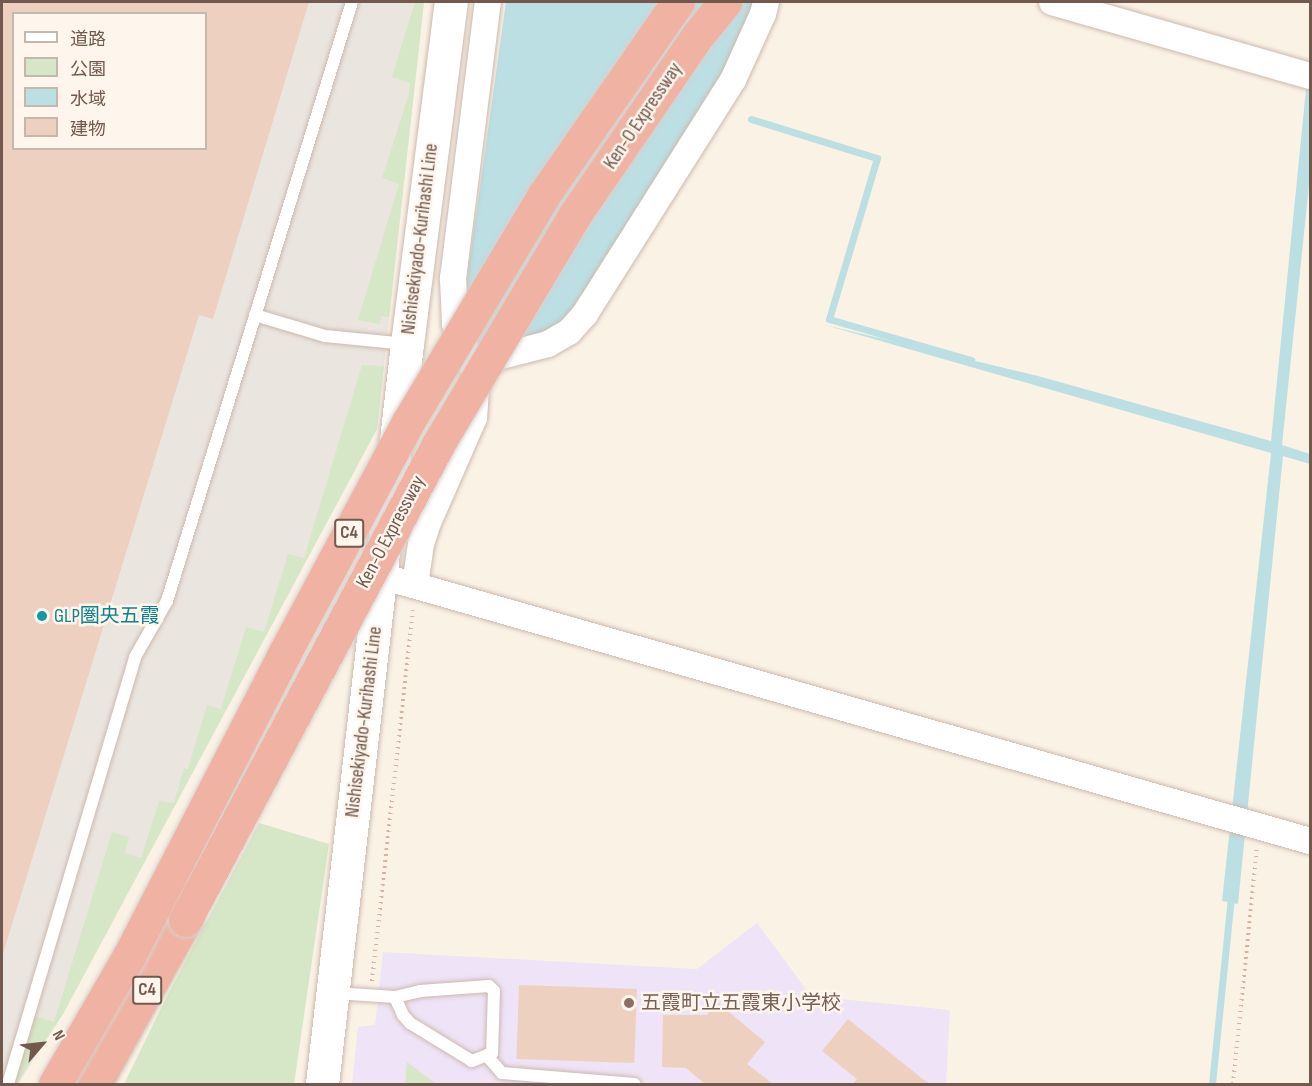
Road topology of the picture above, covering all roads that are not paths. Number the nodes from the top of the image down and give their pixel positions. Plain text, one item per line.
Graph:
1 (352, 2) edge
2 (451, 2) edge
3 (488, 2) edge
4 (678, 2) edge
5 (725, 2) edge
6 (766, 2) edge
7 (1052, 2) edge
8 (1305, 74) edge
9 (255, 315) junction
10 (407, 344) junction
11 (472, 363) junction
12 (381, 576) junction
13 (415, 585) junction
14 (1311, 841) edge
15 (185, 920) junction
16 (333, 993) junction
17 (395, 997) junction
18 (488, 1057) junction
19 (8, 1084) edge
20 (55, 1084) edge
21 (94, 1084) edge
22 (106, 1084) edge
23 (322, 1084) edge
24 (635, 1084) edge

1 - 9 lane
2 - 10 main road, Nishisekiyado-Kurihashi Line
3 - 11 street
4 - 20 highway, Ken-O Expressway / C4, bridge
5 - 15 highway, Ken-O Expressway / C4, bridge
6 - 11 street
7 - 8 street
9 - 10 lane
9 - 19 lane
10 - 12 main road, Nishisekiyado-Kurihashi Line
11 - 13 street
12 - 13 street
12 - 16 main road, Nishisekiyado-Kurihashi Line
13 - 14 street
15 - 21 highway, Ken-O Expressway / C4
15 - 22 highway
16 - 17 lane
16 - 23 main road, Nishisekiyado-Kurihashi Line
17 - 18 lane
17 - 18 lane
18 - 24 lane

